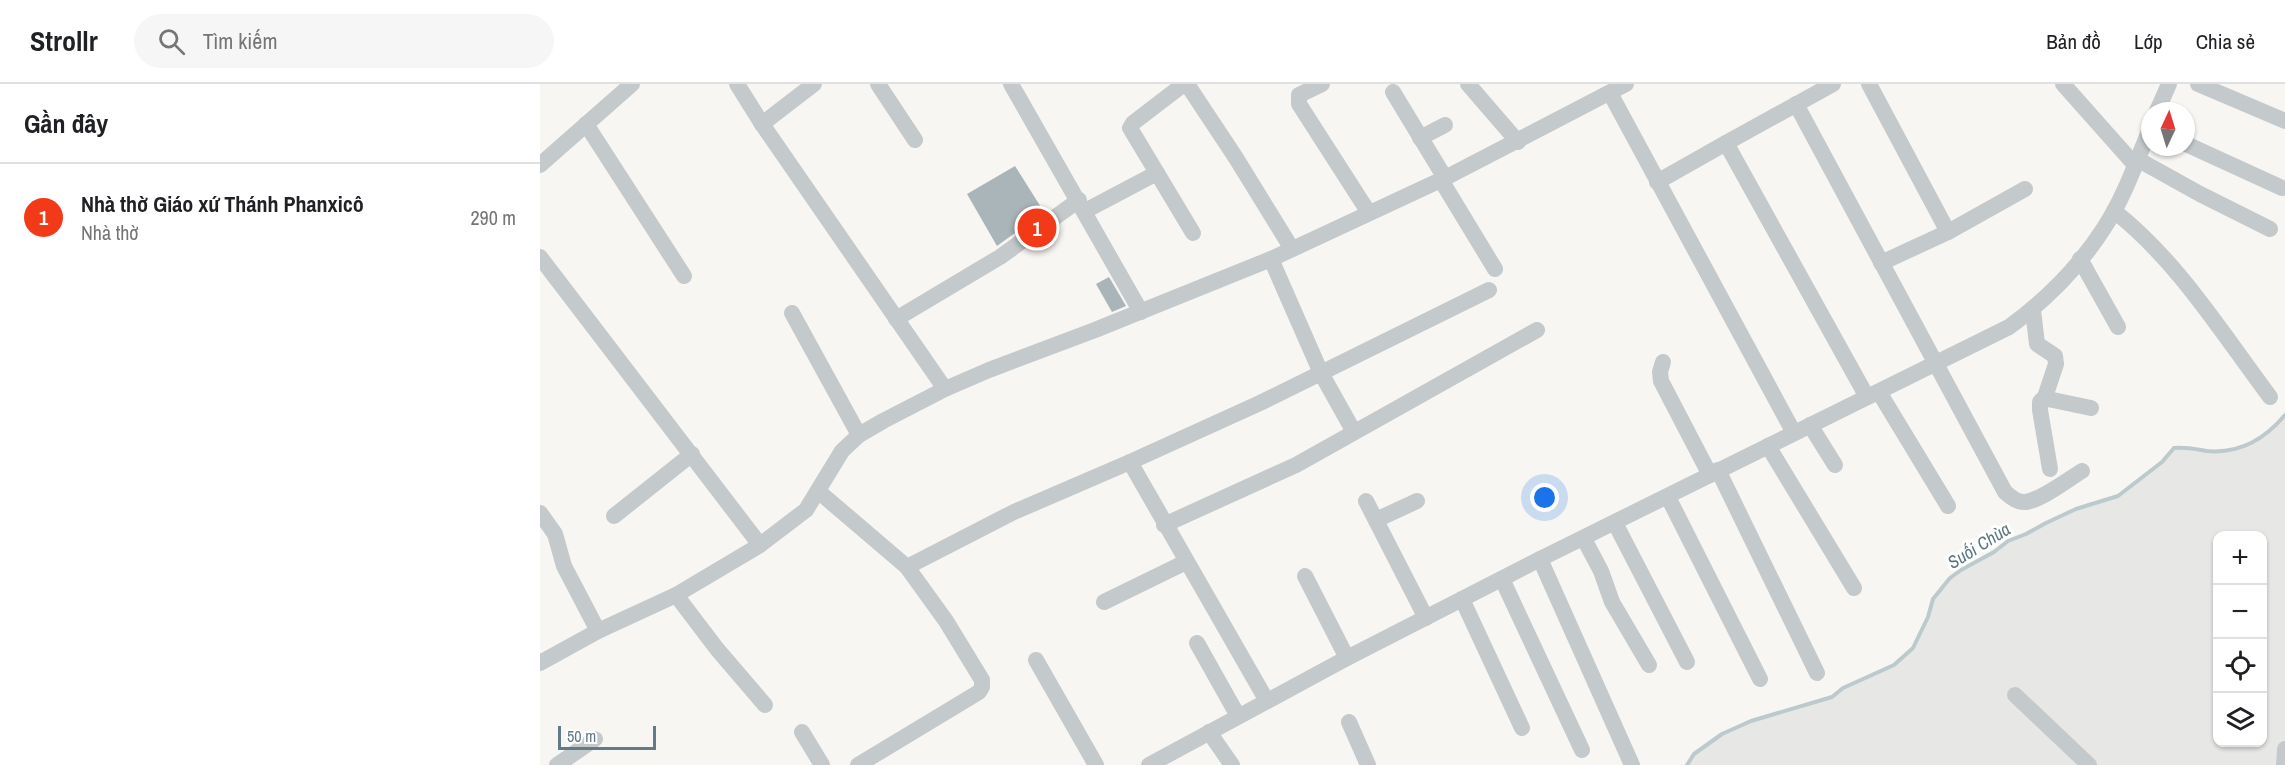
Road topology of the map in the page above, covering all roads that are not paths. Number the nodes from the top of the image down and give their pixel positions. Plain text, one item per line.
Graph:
1 (632, 84) edge
2 (737, 84) edge
3 (814, 84) edge
4 (878, 84) edge
5 (1011, 84) edge
6 (1186, 84) edge
7 (1322, 84) edge
8 (1468, 84) edge
9 (1626, 84) edge
10 (1833, 84) edge
11 (1869, 84) edge
12 (2063, 84) edge
13 (2169, 84) edge
14 (2198, 84) edge
15 (1393, 92) dead end
16 (1610, 93) junction
17 (2161, 102) edge
18 (1796, 104) junction
19 (2285, 121) edge
20 (586, 124) junction
21 (762, 124) junction
22 (1445, 125) dead end
23 (1420, 138) junction
24 (915, 140) dead end
25 (1518, 142) junction
26 (1726, 143) junction
27 (2195, 148) edge
28 (2141, 150) edge
29 (2136, 162) junction
30 (540, 165) edge
31 (1157, 173) junction
32 (1443, 179) junction
33 (1657, 182) junction
34 (2282, 188) dead end
35 (2025, 189) dead end
36 (1082, 206) junction
37 (2114, 211) junction
38 (1369, 213) junction
39 (2271, 229) dead end
40 (1948, 232) junction
41 (1193, 233) dead end
42 (1292, 249) junction
43 (540, 257) edge
44 (1271, 259) junction
45 (2080, 260) junction
46 (1881, 263) junction
47 (1495, 269) dead end
48 (684, 276) dead end
49 (1489, 290) dead end
50 (2033, 310) junction
51 (1141, 312) junction
52 (792, 313) dead end
53 (896, 319) junction
54 (2118, 327) dead end
55 (1537, 330) dead end
56 (1663, 362) dead end
57 (1935, 365) junction
58 (1321, 374) junction
59 (945, 389) junction
60 (1873, 394) junction
61 (2045, 397) junction
62 (2270, 397) dead end
63 (2091, 408) dead end
64 (1810, 425) junction
65 (1354, 432) junction
66 (1794, 433) junction
67 (859, 435) junction
68 (1768, 446) junction
69 (692, 454) junction
70 (1130, 462) junction
71 (1835, 465) dead end
72 (2050, 469) dead end
73 (2082, 471) dead end
74 (1714, 473) junction
75 (818, 491) junction
76 (1668, 497) junction
77 (1366, 501) dead end
78 (1417, 501) dead end
79 (1948, 506) dead end
80 (540, 513) edge
81 (614, 516) dead end
82 (1376, 520) junction
83 (1615, 523) junction
84 (1164, 525) junction
85 (1584, 539) junction
86 (760, 545) junction
87 (1540, 559) junction
88 (1186, 562) junction
89 (907, 567) junction
90 (1305, 576) dead end
91 (1502, 579) junction
92 (1854, 588) dead end
93 (676, 595) junction
94 (1462, 599) junction
95 (1104, 602) dead end
96 (1426, 618) junction
97 (598, 632) junction
98 (1197, 643) dead end
99 (1347, 658) junction
100 (1036, 660) dead end
101 (1687, 662) dead end
102 (540, 663) edge
103 (1649, 665) dead end
104 (1817, 673) dead end
105 (1760, 679) dead end
106 (2015, 695) dead end
107 (1267, 701) junction
108 (765, 705) dead end
109 (1238, 716) junction
110 (1349, 722) dead end
111 (1522, 728) dead end
112 (802, 732) dead end
113 (1209, 732) junction
114 (595, 739) dead end
115 (2285, 749) edge
116 (1581, 750) dead end
117 (1154, 764) edge
118 (557, 765) edge
119 (822, 765) edge
120 (858, 765) edge
121 (1096, 765) edge
122 (1232, 765) edge
123 (1368, 765) edge
124 (1632, 765) edge
125 (2089, 765) edge
126 (2284, 765) edge

1 - 20 street
2 - 21 street
3 - 21 street
4 - 24 street
5 - 36 street
6 - 31 street
6 - 42 street
7 - 38 street
8 - 25 street
9 - 16 street
10 - 18 street
11 - 40 street
12 - 29 street
13 - 17 street
14 - 19 street
15 - 23 street
16 - 25 street
16 - 33 street
18 - 26 street
18 - 46 street
20 - 30 street
20 - 48 street
21 - 53 street
22 - 23 street
23 - 32 street
25 - 32 street
26 - 33 street
26 - 60 street
27 - 34 street
28 - 29 street
29 - 37 street
29 - 39 street
31 - 36 street
31 - 41 street
32 - 38 street
32 - 47 street
33 - 66 street
35 - 40 street
36 - 51 street
36 - 53 street
37 - 45 street
37 - 62 street
38 - 42 street
40 - 46 street
42 - 44 street
43 - 69 street
44 - 51 street
44 - 58 street
45 - 50 street
45 - 54 street
46 - 57 street
49 - 58 street
50 - 57 street
50 - 61 street
51 - 59 street
52 - 67 street
53 - 59 street
55 - 65 street
56 - 74 street
57 - 60 street
57 - 73 street
58 - 65 street
58 - 70 street
59 - 67 street
60 - 64 street
60 - 79 street
61 - 63 street
61 - 72 street
64 - 66 street
64 - 71 street
65 - 84 street
66 - 68 street
67 - 75 street
68 - 74 street
68 - 92 street
69 - 81 street
69 - 86 street
70 - 84 street
70 - 89 street
74 - 76 street
74 - 104 street
75 - 86 street
75 - 89 street
76 - 83 street
76 - 105 street
77 - 82 street
78 - 82 street
80 - 97 street
82 - 96 street
83 - 85 street
83 - 101 street
84 - 88 street
85 - 87 street
85 - 103 street
86 - 93 street
87 - 91 street
87 - 124 street
88 - 95 street
88 - 107 street
89 - 120 street
90 - 99 street
91 - 94 street
91 - 116 street
93 - 97 street
93 - 108 street
94 - 96 street
94 - 111 street
96 - 99 street
97 - 102 street
98 - 109 street
99 - 107 street
100 - 121 street
106 - 125 street
107 - 109 street
109 - 113 street
110 - 123 street
112 - 119 street
113 - 117 street
113 - 122 street
114 - 118 street
115 - 126 street

